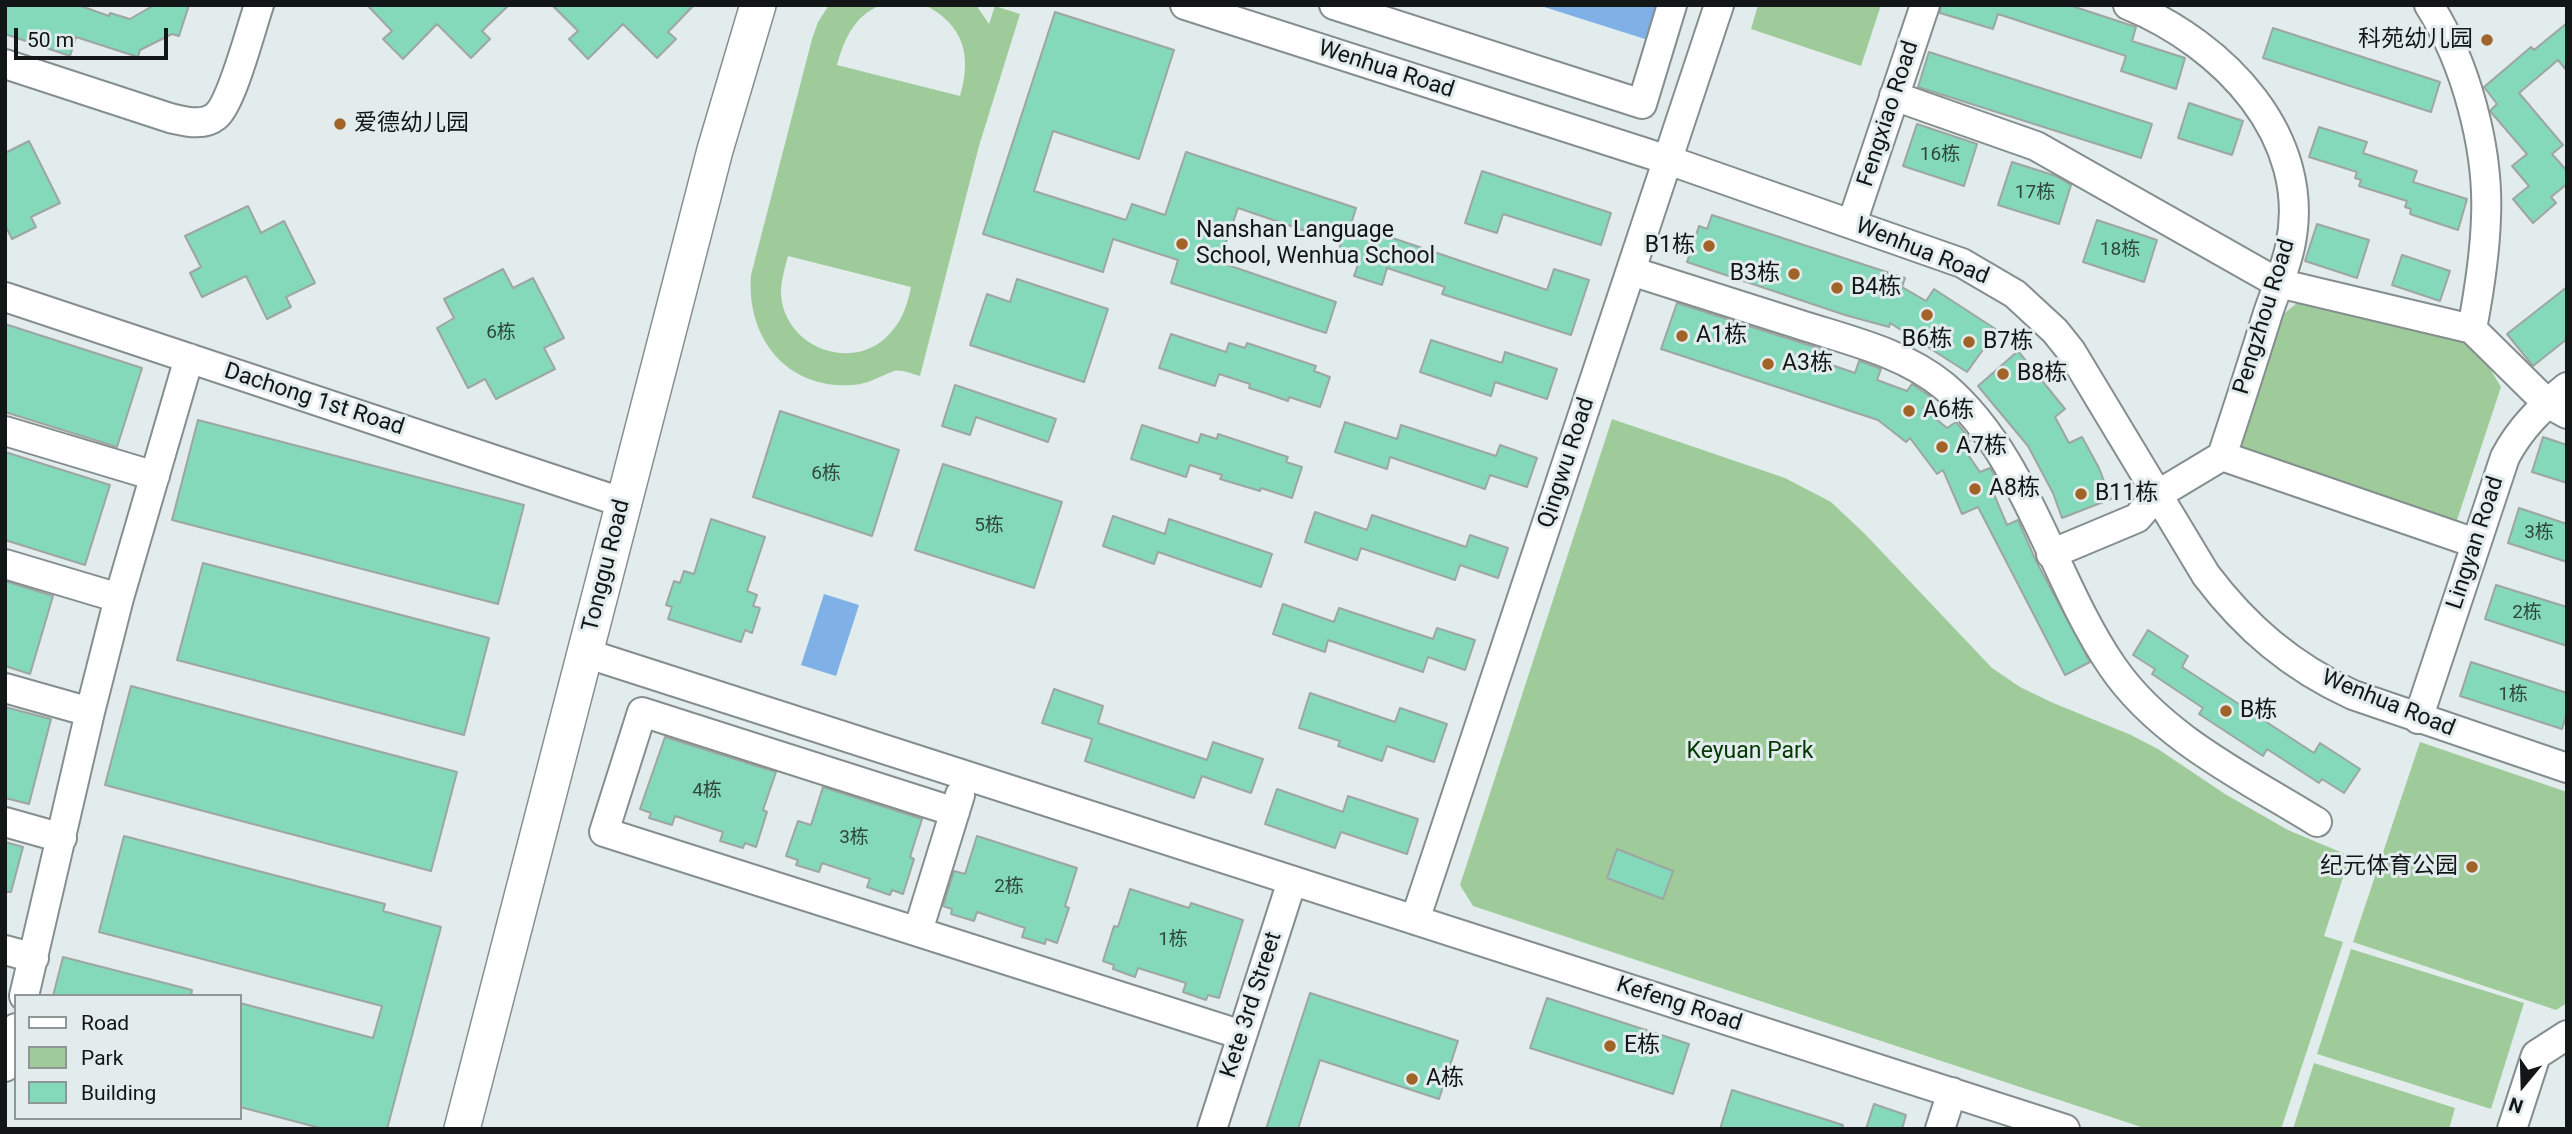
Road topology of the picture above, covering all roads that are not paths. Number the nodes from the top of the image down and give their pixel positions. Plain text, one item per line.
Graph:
1 (259, 5) edge
2 (758, 5) edge
3 (1185, 5) edge
4 (1334, 5) edge
5 (1672, 5) edge
6 (1719, 5) edge
7 (1925, 5) edge
8 (2129, 5) edge
9 (2429, 5) edge
10 (1394, 14) edge
11 (5, 64) edge
12 (1894, 96) junction
13 (1668, 160) junction
14 (1852, 223) junction
15 (1631, 271) junction
16 (2278, 283) junction
17 (5, 298) edge
18 (2472, 329) junction
19 (189, 358) junction
20 (2560, 401) edge
21 (5, 431) edge
22 (2222, 456) junction
23 (155, 476) junction
24 (2157, 495) junction
25 (624, 503) junction
26 (2475, 543) junction
27 (2051, 554) junction
28 (5, 564) edge
29 (119, 598) junction
30 (585, 653) junction
31 (5, 688) edge
32 (90, 712) junction
33 (2418, 719) junction
34 (2567, 768) edge
35 (966, 775) junction
36 (955, 812) junction
37 (5, 822) edge
38 (2317, 822) dead end
39 (62, 838) junction
40 (1292, 881) junction
41 (1415, 920) junction
42 (918, 931) junction
43 (5, 950) edge
44 (34, 958) junction
45 (25, 994) edge
46 (14, 1035) edge
47 (1242, 1035) junction
48 (2567, 1035) edge
49 (5, 1067) edge
50 (1952, 1092) junction
51 (462, 1129) edge
52 (1212, 1129) edge
53 (1940, 1129) edge
54 (2065, 1129) edge
55 (2512, 1129) edge

1 - 11 street
2 - 25 main road, Tonggu Road
3 - 13 street, Wenhua Road
4 - 10 street
5 - 10 street
6 - 13 street, Qingwu Road
7 - 12 street, Fengxiao Road
8 - 16 street, Pengzhou Road
9 - 18 street
12 - 14 street, Fengxiao Road
12 - 16 street
13 - 14 street, Wenhua Road
13 - 15 street, Qingwu Road
14 - 24 street, Wenhua Road
15 - 27 street
15 - 41 street, Qingwu Road
16 - 18 street
16 - 22 street, Pengzhou Road
17 - 19 street, Dachong 1st Road
18 - 20 street
19 - 23 street
19 - 25 street, Dachong 1st Road
20 - 26 street, Lingyan Road
21 - 23 street
22 - 24 street
22 - 26 street
23 - 29 street
24 - 27 street
24 - 33 street, Wenhua Road
25 - 30 main road, Tonggu Road
26 - 33 street, Lingyan Road
27 - 38 street
28 - 29 street
29 - 32 street
30 - 35 street, Kefeng Road
30 - 51 main road, Tonggu Road
31 - 32 street
32 - 39 street
33 - 34 street, Wenhua Road
35 - 36 street
35 - 40 street, Kefeng Road
36 - 42 street
36 - 42 street
37 - 39 street
39 - 44 street
40 - 41 street, Kefeng Road
40 - 47 street, Kete 3rd Street
41 - 50 street, Kefeng Road
42 - 47 street
43 - 44 street
44 - 45 street
46 - 49 street
47 - 52 street, Kete 3rd Street
48 - 55 street
50 - 53 street
50 - 54 street, Kefeng Road

